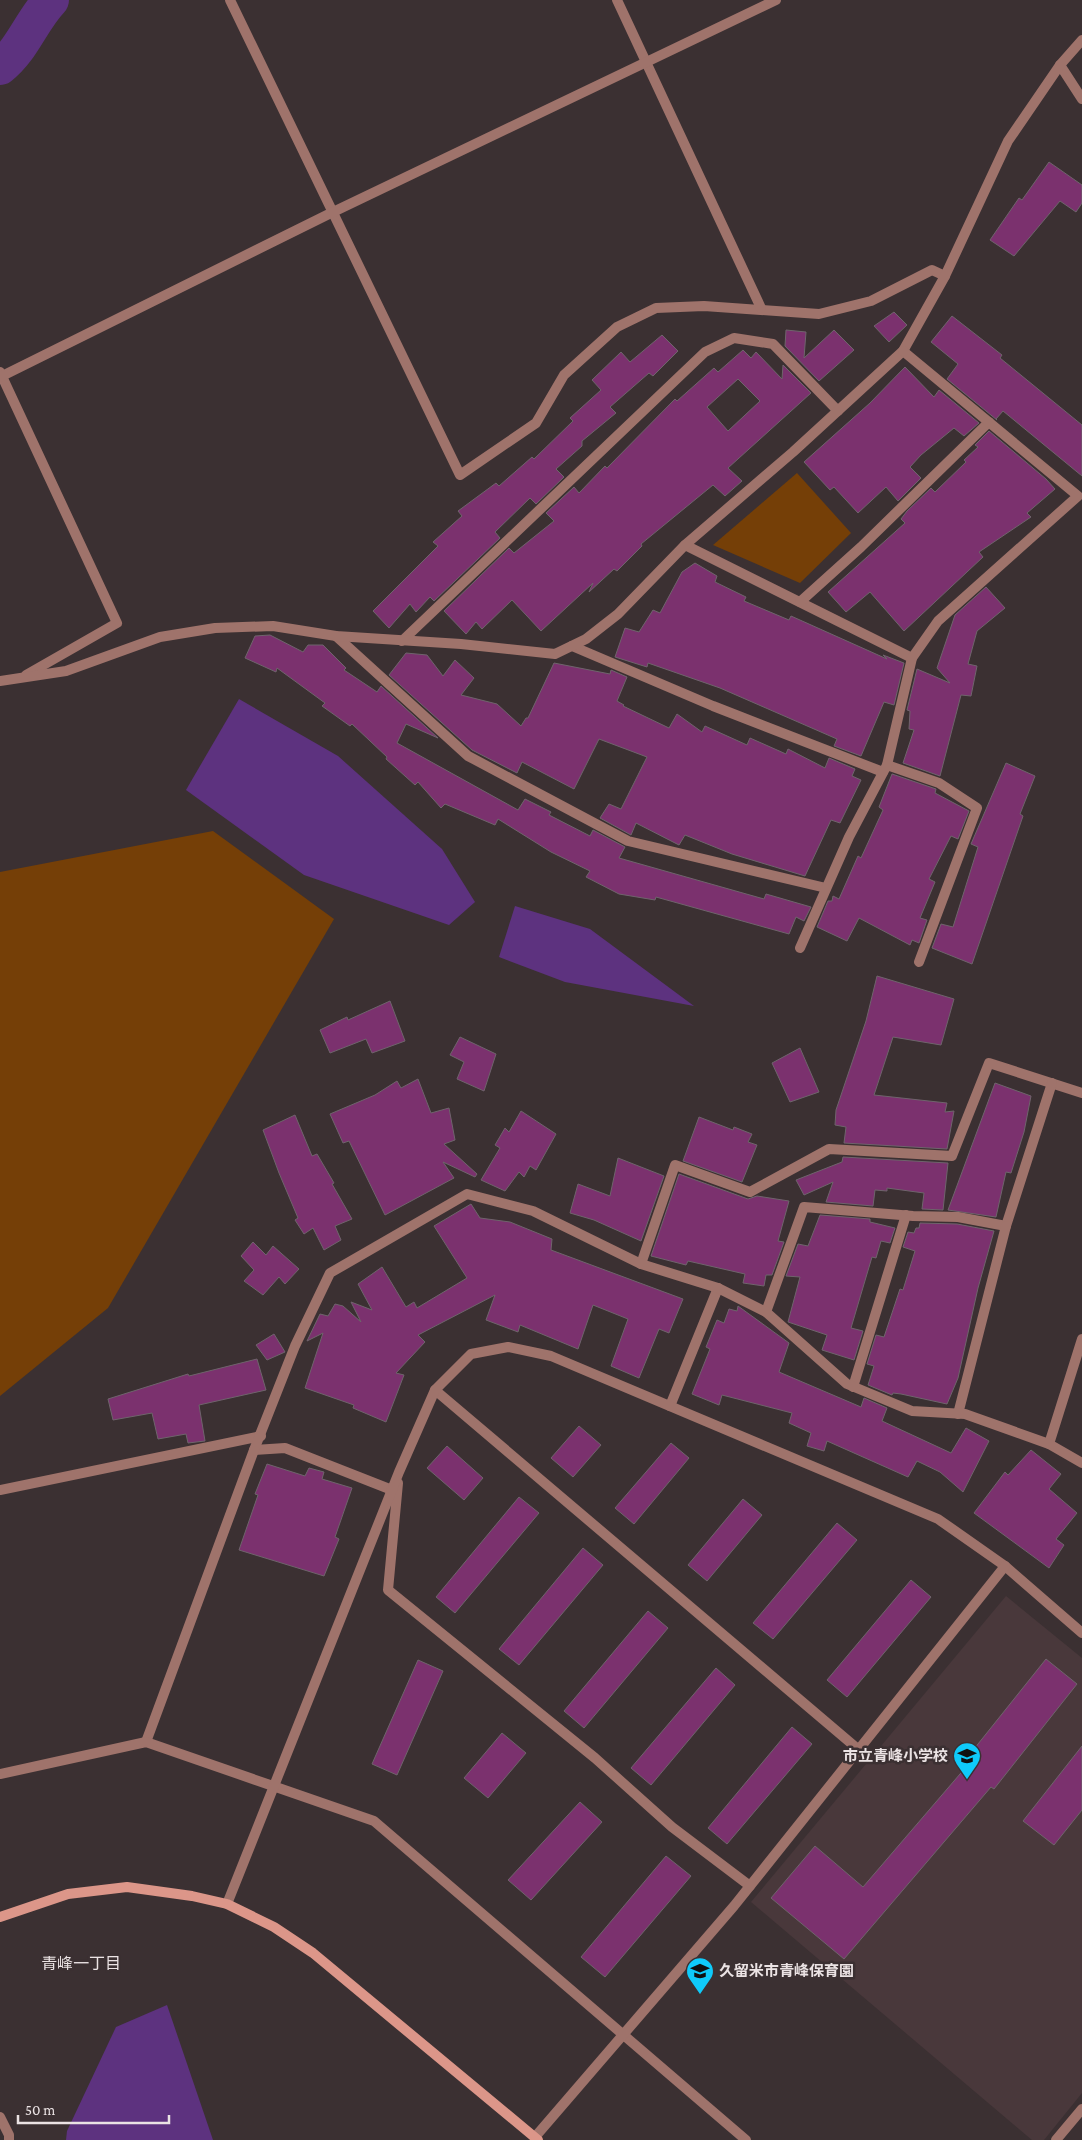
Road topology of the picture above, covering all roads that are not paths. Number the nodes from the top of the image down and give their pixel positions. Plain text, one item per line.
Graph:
1 (230, 0) edge
2 (617, 0) edge
3 (776, 0) edge
4 (1082, 40) edge
5 (647, 61) junction
6 (1060, 65) junction
7 (1082, 99) edge
8 (331, 213) junction
9 (945, 276) junction
10 (761, 308) junction
11 (903, 351) junction
12 (1, 375) edge
13 (838, 412) junction
14 (989, 422) junction
15 (685, 546) junction
16 (800, 602) junction
17 (336, 636) junction
18 (402, 641) junction
19 (572, 646) junction
20 (912, 658) junction
21 (20, 678) junction
22 (0, 681) edge
23 (885, 768) junction
24 (826, 888) junction
25 (800, 948) dead end
26 (919, 962) dead end
27 (1052, 1083) junction
28 (1082, 1092) edge
29 (906, 1215) junction
30 (1006, 1226) junction
31 (641, 1264) junction
32 (718, 1288) junction
33 (766, 1312) junction
34 (1082, 1340) edge
35 (853, 1387) junction
36 (435, 1390) junction
37 (670, 1406) junction
38 (958, 1414) junction
39 (261, 1436) junction
40 (1049, 1444) junction
41 (254, 1450) junction
42 (1082, 1463) edge
43 (399, 1472) junction
44 (0, 1490) edge
45 (392, 1490) junction
46 (1005, 1566) junction
47 (1082, 1633) edge
48 (146, 1742) junction
49 (858, 1750) junction
50 (0, 1774) edge
51 (275, 1785) junction
52 (750, 1886) junction
53 (227, 1904) junction
54 (0, 1917) edge
55 (624, 2034) junction
56 (1082, 2109) edge
57 (0, 2117) edge
58 (536, 2139) edge
59 (9, 2140) edge
60 (746, 2140) edge
61 (1056, 2140) edge

1 - 8 street
2 - 5 street
3 - 5 street
4 - 6 street
5 - 8 street
5 - 10 street
6 - 7 street
6 - 9 street
8 - 10 street
8 - 12 street
9 - 10 street
9 - 11 street
11 - 13 street
11 - 14 street
12 - 21 street
13 - 15 street
13 - 18 street
14 - 16 street
14 - 20 street
15 - 16 street
15 - 19 street
16 - 20 street
17 - 18 street
17 - 21 street
17 - 24 street
18 - 19 street
19 - 23 street
20 - 23 street
21 - 22 street
23 - 24 street
23 - 26 street
24 - 25 street
27 - 28 street
27 - 30 street
27 - 31 street
29 - 30 street
29 - 33 street
29 - 35 street
30 - 38 street
31 - 32 street
31 - 39 street
32 - 33 street
32 - 37 street
33 - 35 street
34 - 40 street
35 - 38 street
36 - 37 street
36 - 43 street
36 - 49 street
37 - 46 street
38 - 40 street
39 - 41 street
39 - 44 street
40 - 42 street
41 - 45 street
41 - 48 street
43 - 45 street
43 - 52 street
45 - 51 street
46 - 47 street
46 - 49 street
48 - 50 street
48 - 51 street
49 - 52 street
51 - 53 street
51 - 55 street
52 - 55 street
53 - 54 street
53 - 58 street
55 - 58 street
55 - 60 street
56 - 61 street
57 - 59 street

